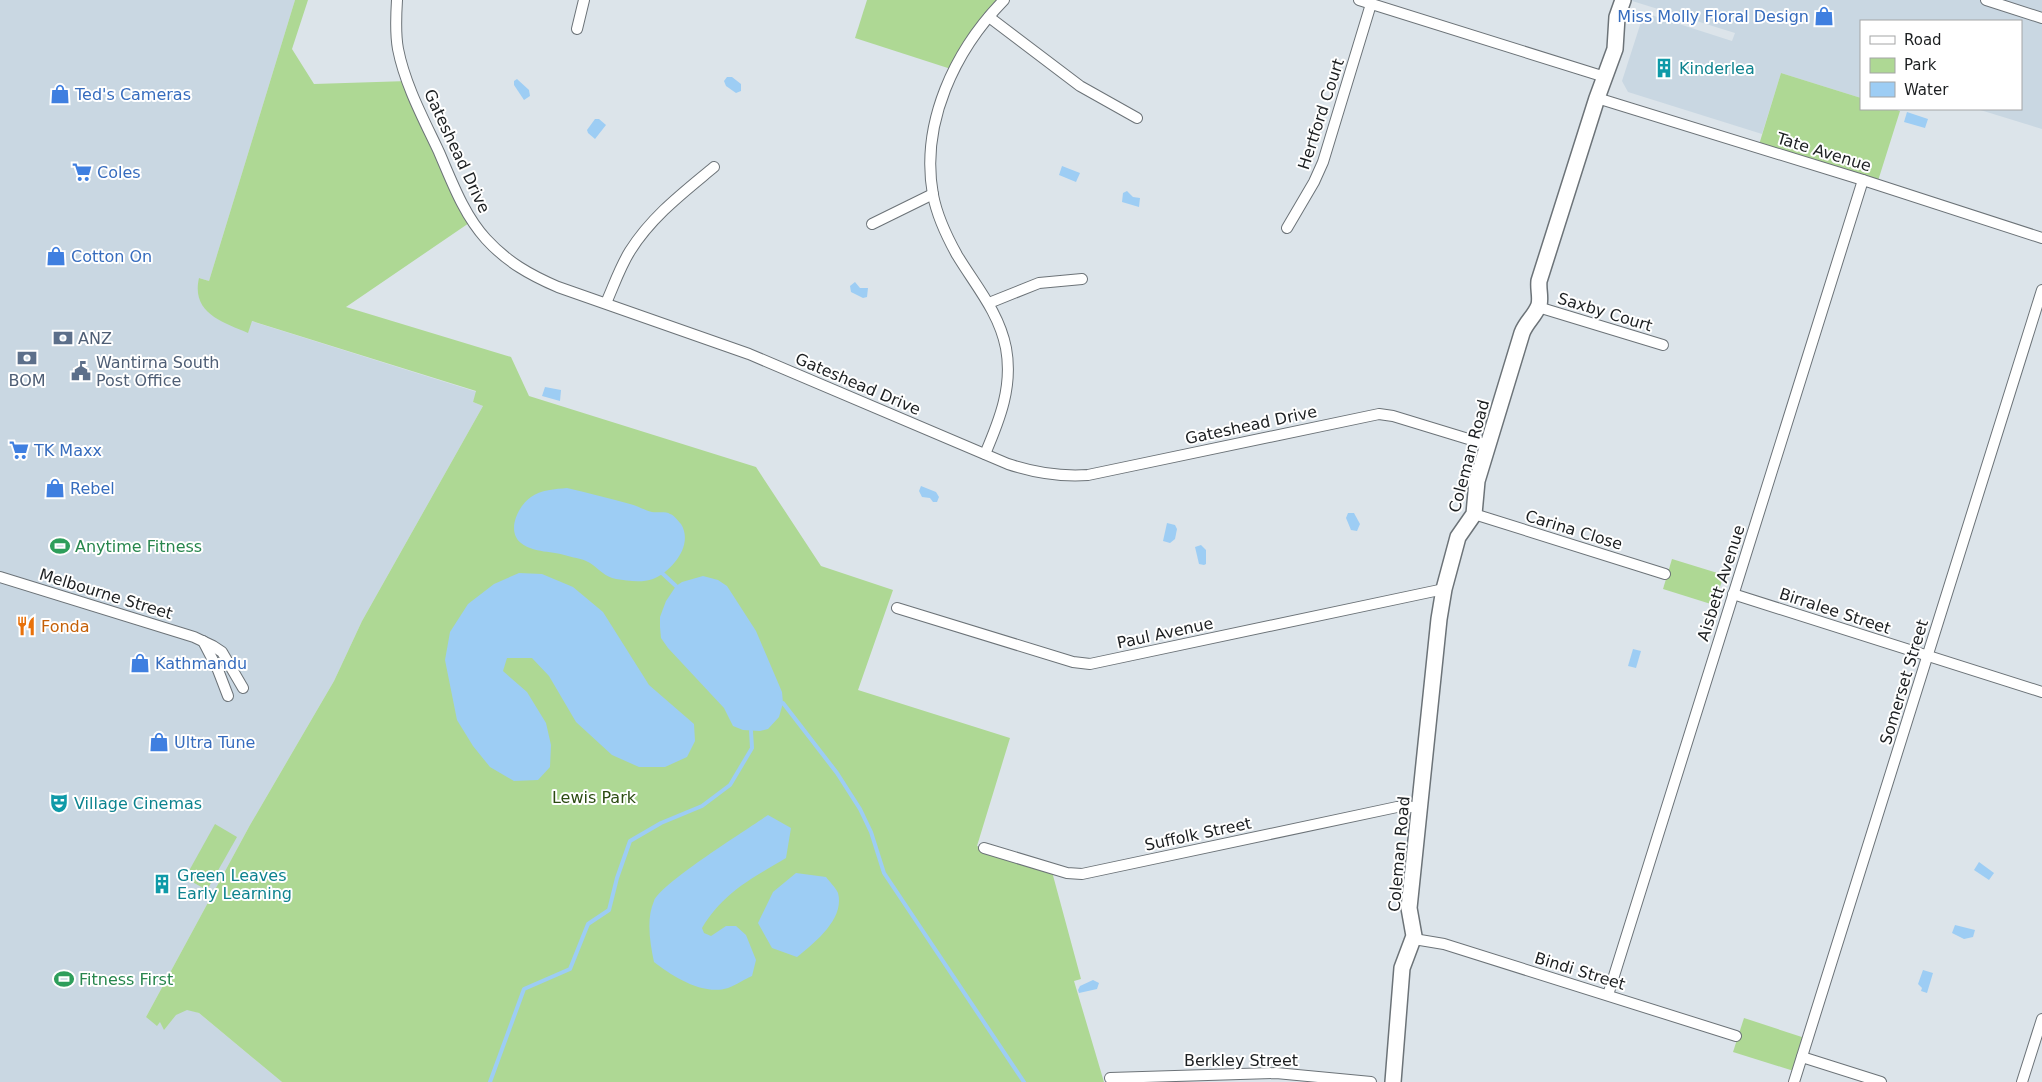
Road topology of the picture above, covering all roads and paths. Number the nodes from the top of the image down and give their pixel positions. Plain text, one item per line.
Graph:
1 (397, 0) edge
2 (584, 0) edge
3 (1004, 0) edge
4 (1359, 0) edge
5 (1623, 0) edge
6 (1986, 0) edge
7 (1371, 4) junction
8 (989, 17) junction
9 (2042, 18) edge
10 (577, 29) dead end
11 (1605, 77) junction
12 (1597, 98) junction
13 (1137, 118) dead end
14 (714, 167) dead end
15 (1863, 180) junction
16 (933, 194) junction
17 (872, 224) dead end
18 (1287, 228) dead end
19 (2042, 238) edge
20 (1082, 279) dead end
21 (2042, 290) edge
22 (606, 303) junction
23 (989, 303) junction
24 (1538, 307) junction
25 (1663, 345) dead end
26 (1488, 445) junction
27 (986, 454) junction
28 (1474, 514) junction
29 (1665, 574) dead end
30 (0, 577) edge
31 (1444, 589) junction
32 (1733, 594) junction
33 (897, 608) dead end
34 (203, 641) junction
35 (1928, 656) junction
36 (243, 688) dead end
37 (2042, 692) edge
38 (228, 696) dead end
39 (1420, 808) junction
40 (984, 848) dead end
41 (1414, 939) junction
42 (1608, 995) junction
43 (2042, 1019) edge
44 (1736, 1036) dead end
45 (1802, 1057) junction
46 (1110, 1078) dead end
47 (1371, 1082) edge
48 (1393, 1082) edge
49 (1794, 1082) edge
50 (1881, 1082) edge
51 (2022, 1082) edge

1 - 22 street, Gateshead Drive
2 - 10 street
3 - 8 street
4 - 7 street
5 - 11 street
6 - 9 street
7 - 11 street
7 - 18 street, Hertford Court
8 - 13 street
8 - 16 street
11 - 12 street
12 - 15 street, Tate Avenue
12 - 24 street
14 - 22 street
15 - 19 street, Tate Avenue
15 - 32 street, Aisbett Avenue
16 - 17 street
16 - 23 street
20 - 23 street
21 - 35 street, Somerset Street
22 - 27 street, Gateshead Drive
23 - 27 street
24 - 25 street, Saxby Court
24 - 26 street, Coleman Road
26 - 27 street, Gateshead Drive
26 - 28 street, Coleman Road
28 - 29 street, Carina Close
28 - 31 street, Coleman Road
30 - 34 street, Melbourne Street
31 - 33 street, Paul Avenue
31 - 39 street, Coleman Road
32 - 35 street, Birralee Street
32 - 42 street, Aisbett Avenue
34 - 36 street, Melbourne Street
34 - 38 street
35 - 37 street, Birralee Street
35 - 45 street, Somerset Street
39 - 40 street, Suffolk Street
39 - 41 street, Coleman Road
41 - 42 street, Bindi Street
41 - 48 street
42 - 44 street, Bindi Street
43 - 51 street
45 - 49 street, Somerset Street
45 - 50 street
46 - 47 street, Berkley Street

